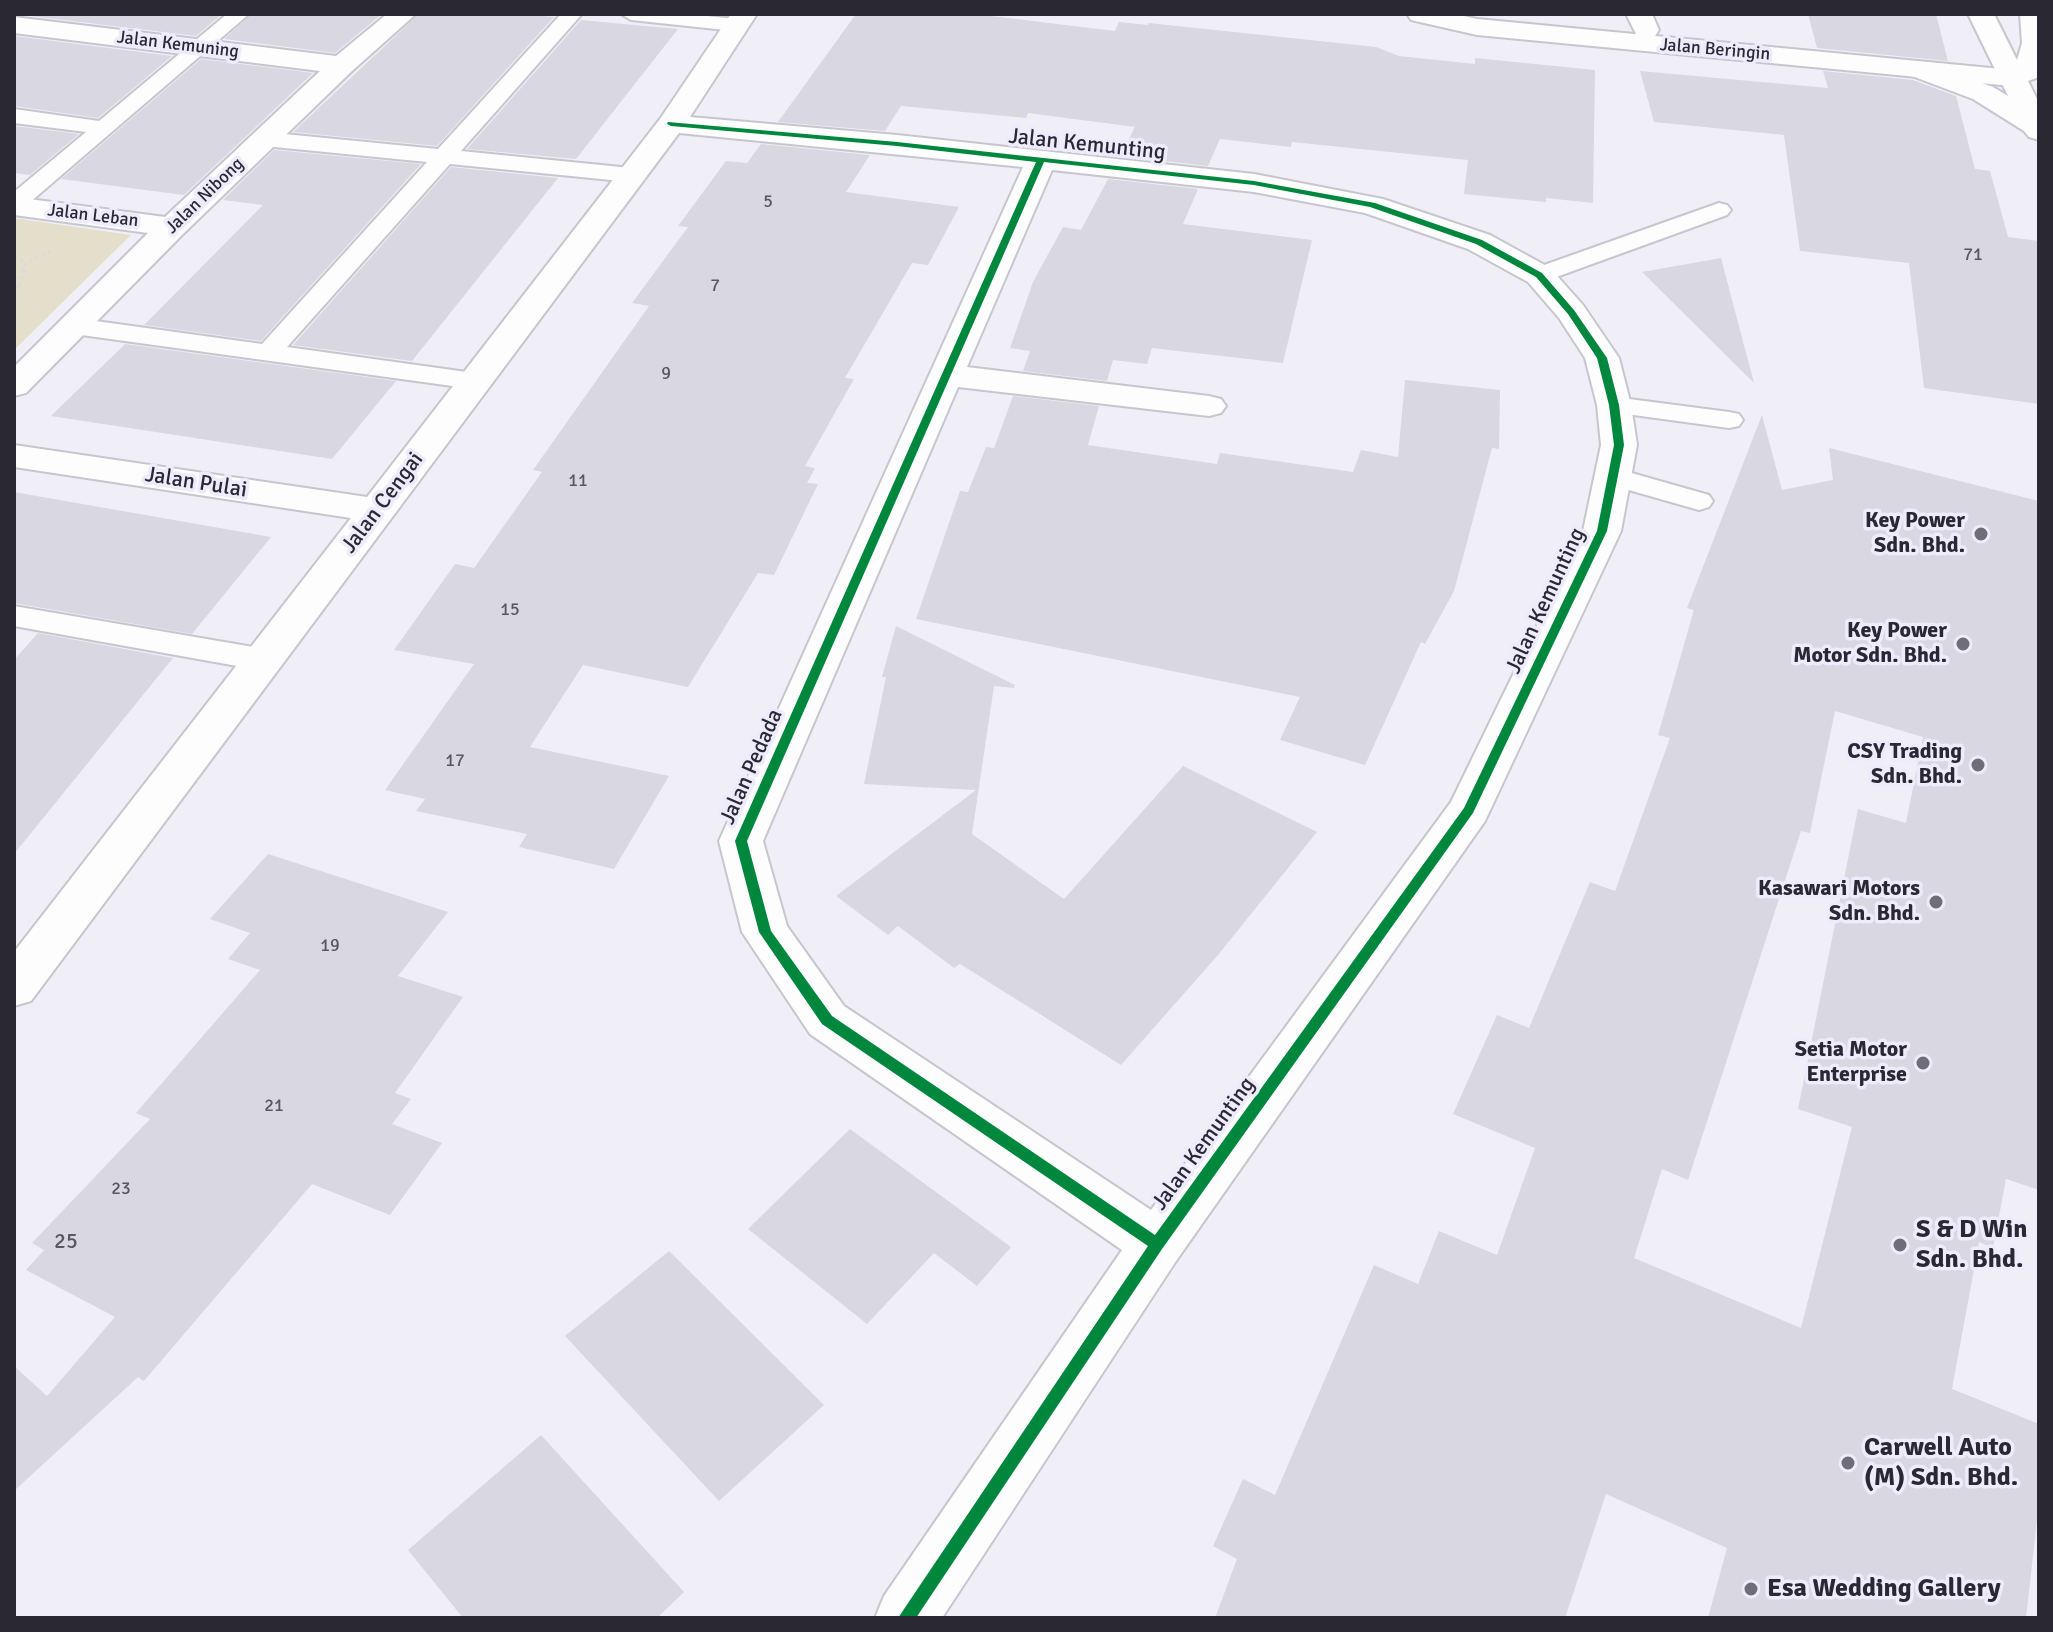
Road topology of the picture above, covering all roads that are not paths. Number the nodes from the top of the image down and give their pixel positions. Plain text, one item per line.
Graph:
1 (239, 14) edge
2 (403, 14) edge
3 (572, 14) edge
4 (631, 14) edge
5 (1420, 14) edge
6 (1501, 14) edge
7 (2036, 15) edge
8 (739, 20) edge
9 (1642, 22) edge
10 (1985, 23) edge
11 (14, 25) edge
12 (199, 48) junction
13 (1924, 63) junction
14 (342, 65) junction
15 (2021, 73) edge
16 (14, 116) edge
17 (671, 124) junction
18 (104, 128) junction
19 (2038, 128) edge
20 (264, 139) junction
21 (444, 157) junction
22 (1041, 160) junction
23 (631, 175) junction
24 (14, 205) edge
25 (1719, 210) dead end
26 (172, 227) junction
27 (1539, 275) junction
28 (74, 326) junction
29 (268, 353) junction
30 (948, 375) junction
31 (474, 381) junction
32 (14, 386) edge
33 (1614, 405) junction
34 (1209, 406) dead end
35 (1729, 420) dead end
36 (14, 456) edge
37 (1614, 477) junction
38 (1699, 501) dead end
39 (378, 510) junction
40 (19, 624) edge
41 (265, 660) junction
42 (14, 987) edge
43 (1157, 1244) junction
44 (906, 1618) edge

1 - 12 lane
2 - 14 street, Jalan Nibong
3 - 21 lane
4 - 8 lane
5 - 13 street, Jalan Beringin
6 - 9 street, Jalan Beringin
7 - 15 street
8 - 17 street, Jalan Cengai
9 - 13 street, Jalan Beringin
10 - 13 street
10 - 15 street
11 - 12 street, Jalan Kemuning
12 - 14 street, Jalan Kemuning
12 - 18 lane
13 - 15 street, Jalan Beringin
13 - 19 street
14 - 20 street, Jalan Nibong
15 - 19 street
16 - 18 lane
17 - 22 street, Jalan Kemunting
17 - 23 street, Jalan Cengai
18 - 24 lane
20 - 21 lane
20 - 26 street, Jalan Nibong
21 - 23 lane
21 - 29 lane
22 - 27 street, Jalan Kemunting
22 - 30 street, Jalan Pedada
23 - 31 street, Jalan Cengai
24 - 26 street, Jalan Leban
25 - 27 lane
26 - 28 street, Jalan Nibong
27 - 33 street, Jalan Kemunting
28 - 29 lane
28 - 32 street, Jalan Nibong
29 - 31 lane
30 - 34 street
30 - 43 street, Jalan Pedada
31 - 39 street, Jalan Cengai
33 - 35 lane
33 - 37 street, Jalan Kemunting
36 - 39 street, Jalan Pulai
37 - 38 lane
37 - 43 street, Jalan Kemunting
39 - 41 street, Jalan Cengai
40 - 41 lane
41 - 42 street, Jalan Cengai
43 - 44 street, Jalan Kemunting

